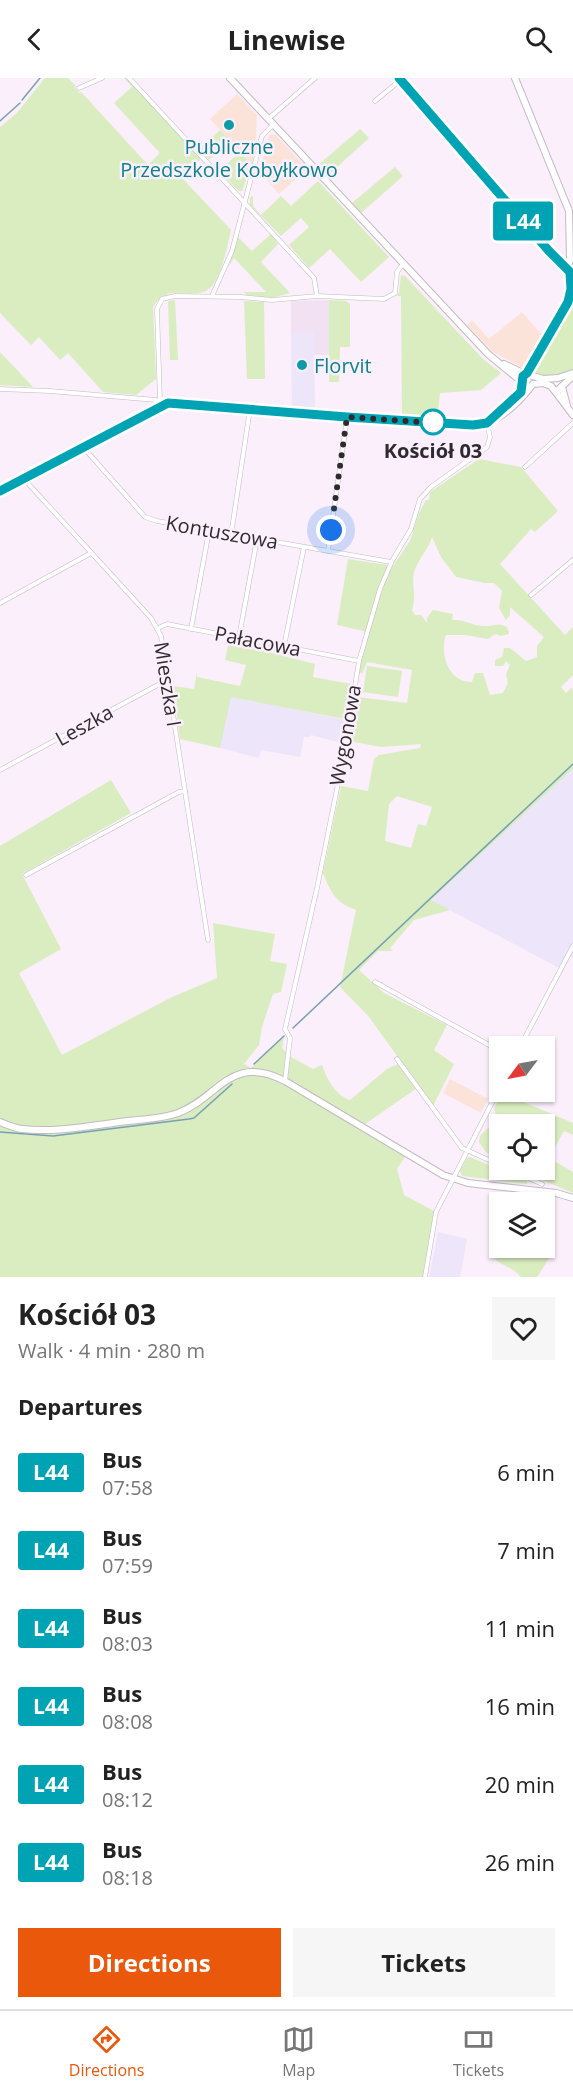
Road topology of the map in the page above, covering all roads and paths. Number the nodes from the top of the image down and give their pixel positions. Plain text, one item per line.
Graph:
1 (102, 78) edge
2 (129, 78) edge
3 (230, 78) edge
4 (315, 78) edge
5 (401, 78) edge
6 (515, 78) edge
7 (79, 88) dead end
8 (375, 101) dead end
9 (268, 118) junction
10 (274, 124) junction
11 (244, 202) junction
12 (572, 240) edge
13 (404, 263) junction
14 (567, 267) junction
15 (212, 296) junction
16 (318, 296) junction
17 (495, 360) junction
18 (529, 374) junction
19 (573, 375) edge
20 (556, 379) junction
21 (522, 382) junction
22 (532, 385) junction
23 (562, 387) junction
24 (553, 388) junction
25 (0, 389) edge
26 (161, 404) junction
27 (250, 409) junction
28 (572, 413) edge
29 (347, 417) junction
30 (573, 423) edge
31 (488, 426) junction
32 (82, 447) junction
33 (525, 467) dead end
34 (23, 478) junction
35 (0, 490) edge
36 (209, 531) junction
37 (231, 535) junction
38 (256, 539) junction
39 (304, 547) junction
40 (328, 551) junction
41 (91, 553) junction
42 (573, 560) edge
43 (391, 562) junction
44 (531, 595) dead end
45 (0, 603) edge
46 (158, 628) junction
47 (191, 628) junction
48 (239, 637) junction
49 (284, 646) junction
50 (358, 661) junction
51 (167, 680) junction
52 (0, 770) edge
53 (185, 791) junction
54 (26, 875) dead end
55 (208, 940) dead end
56 (573, 946) edge
57 (375, 982) dead end
58 (526, 1036) edge
59 (489, 1045) edge
60 (398, 1059) dead end
61 (285, 1082) junction
62 (492, 1102) edge
63 (0, 1122) edge
64 (466, 1150) junction
65 (489, 1160) edge
66 (452, 1179) junction
67 (533, 1180) edge
68 (542, 1184) dead end
69 (573, 1198) edge
70 (425, 1277) edge

1 - 7 street
2 - 11 street
3 - 9 street
4 - 9 street
5 - 8 street
5 - 14 street
6 - 12 street
9 - 10 street
10 - 11 street
10 - 13 street
11 - 15 street
11 - 16 street
12 - 14 street
13 - 16 street
13 - 17 street
14 - 18 street
15 - 16 street
15 - 26 street
17 - 18 street
17 - 21 street
18 - 20 street
18 - 21 street
18 - 22 street
19 - 20 street
19 - 23 street
20 - 23 street
20 - 24 street
21 - 22 street
21 - 31 street
22 - 24 street
22 - 31 street
23 - 24 street
23 - 28 street
24 - 28 street
25 - 26 street
26 - 27 street
26 - 32 street
27 - 29 street
27 - 37 street
29 - 31 street
29 - 40 street
30 - 33 street
31 - 43 street, Wygonowa
32 - 34 street
32 - 36 street, Kontuszowa
34 - 35 street
34 - 41 street, Mieszka I
36 - 37 street, Kontuszowa
36 - 47 street
37 - 38 street, Kontuszowa
38 - 39 street, Kontuszowa
38 - 48 street
39 - 40 street, Kontuszowa
39 - 49 street
40 - 43 street, Kontuszowa
41 - 45 street
41 - 46 street, Mieszka I
42 - 44 street
43 - 50 street, Wygonowa
46 - 47 street, Pałacowa
46 - 51 street, Mieszka I
47 - 48 street, Pałacowa
48 - 49 street, Pałacowa
49 - 50 street, Pałacowa
50 - 61 street, Wygonowa
51 - 52 street, Leszka
51 - 53 street, Mieszka I
53 - 54 street
53 - 55 street, Mieszka I
56 - 58 street
57 - 59 street
60 - 64 street
61 - 63 street
61 - 66 street
62 - 64 street
64 - 65 street
64 - 66 street
66 - 69 street
66 - 70 street
67 - 68 street

